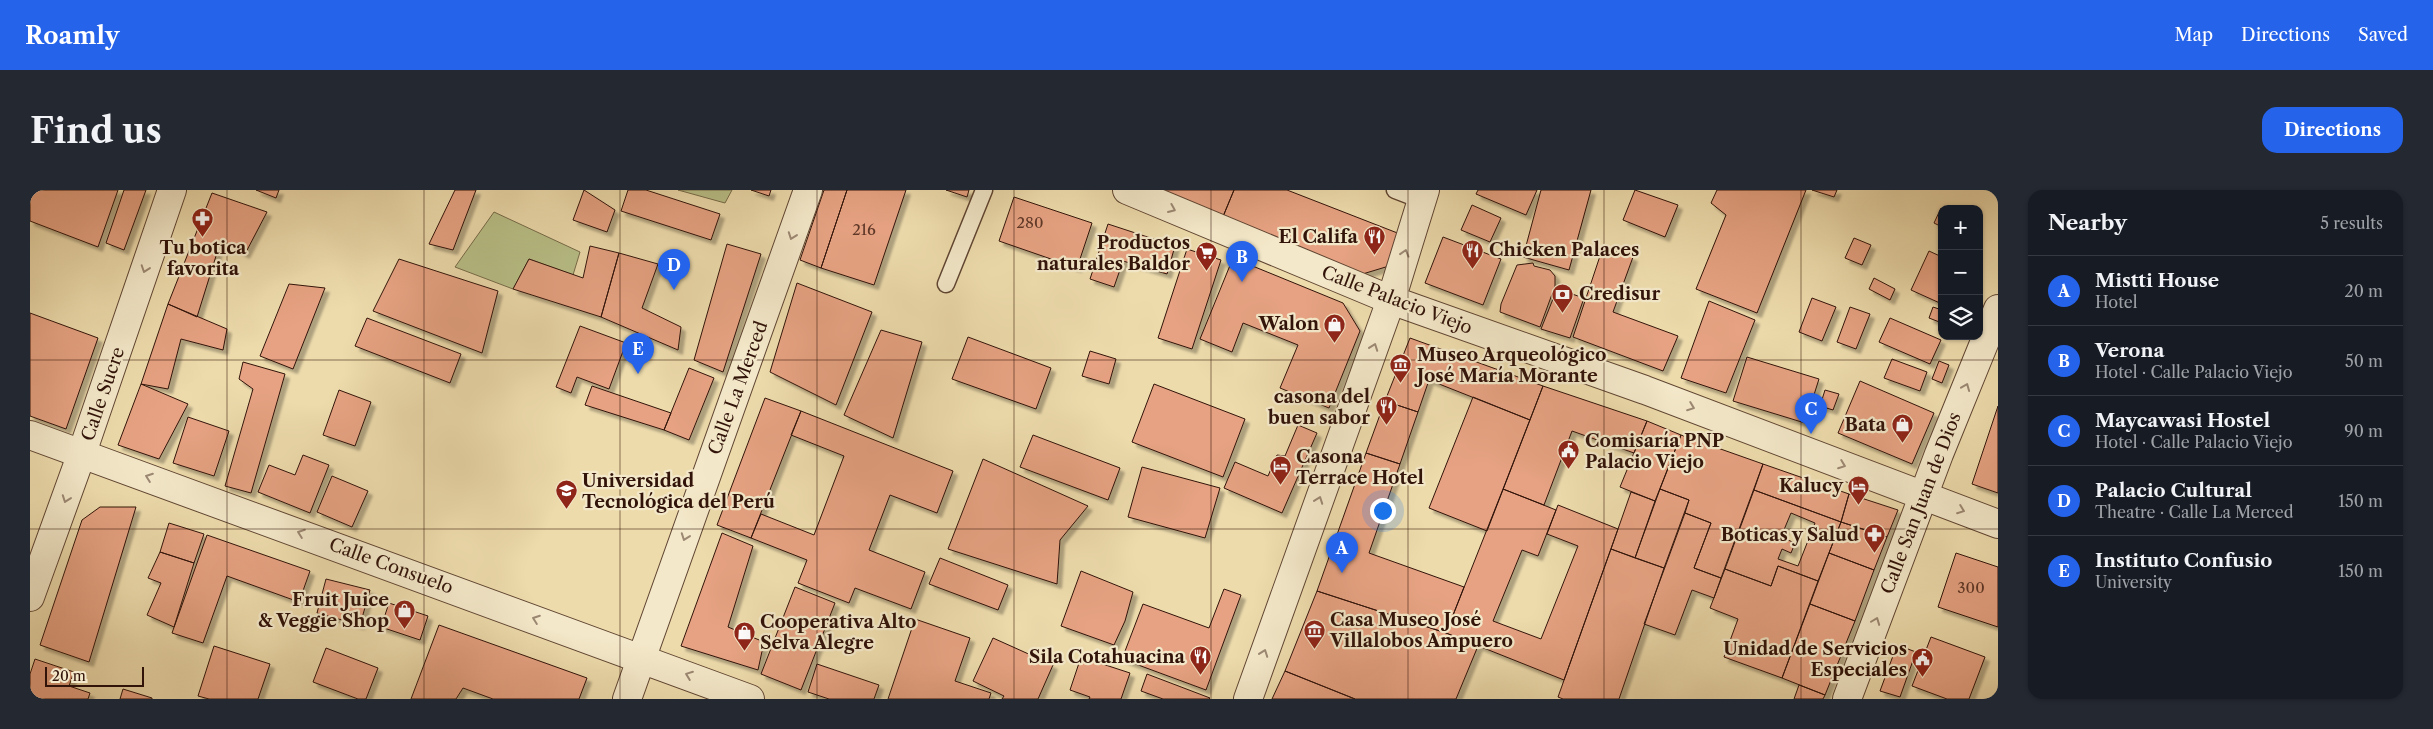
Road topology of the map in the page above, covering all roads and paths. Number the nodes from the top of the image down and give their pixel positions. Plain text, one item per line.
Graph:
1 (172, 190) edge
2 (808, 190) edge
3 (984, 190) edge
4 (1127, 190) edge
5 (1395, 190) edge
6 (1423, 195) edge
7 (946, 284) dead end
8 (1391, 300) junction
9 (1998, 309) edge
10 (30, 435) edge
11 (82, 453) junction
12 (1923, 495) junction
13 (1998, 524) edge
14 (30, 597) edge
15 (642, 658) junction
16 (627, 699) edge
17 (750, 699) edge
18 (1248, 699) edge
19 (1847, 699) edge

1 -> 11 street, Calle Sucre
2 -> 15 street, Calle La Merced
3 - 7 lane
4 -> 8 street, Calle Palacio Viejo
5 - 6 lane
8 -> 6 street
8 -> 12 street, Calle Palacio Viejo
18 -> 8 street
12 -> 9 street, Calle San Juan de Dios
10 - 11 street, Calle Consuelo
11 -> 14 street, Calle Sucre
15 -> 11 street, Calle Consuelo
12 -> 13 street, Calle Palacio Viejo
19 -> 12 street, Calle San Juan de Dios
15 - 16 street, Calle La Merced
17 -> 15 street, Calle Consuelo

